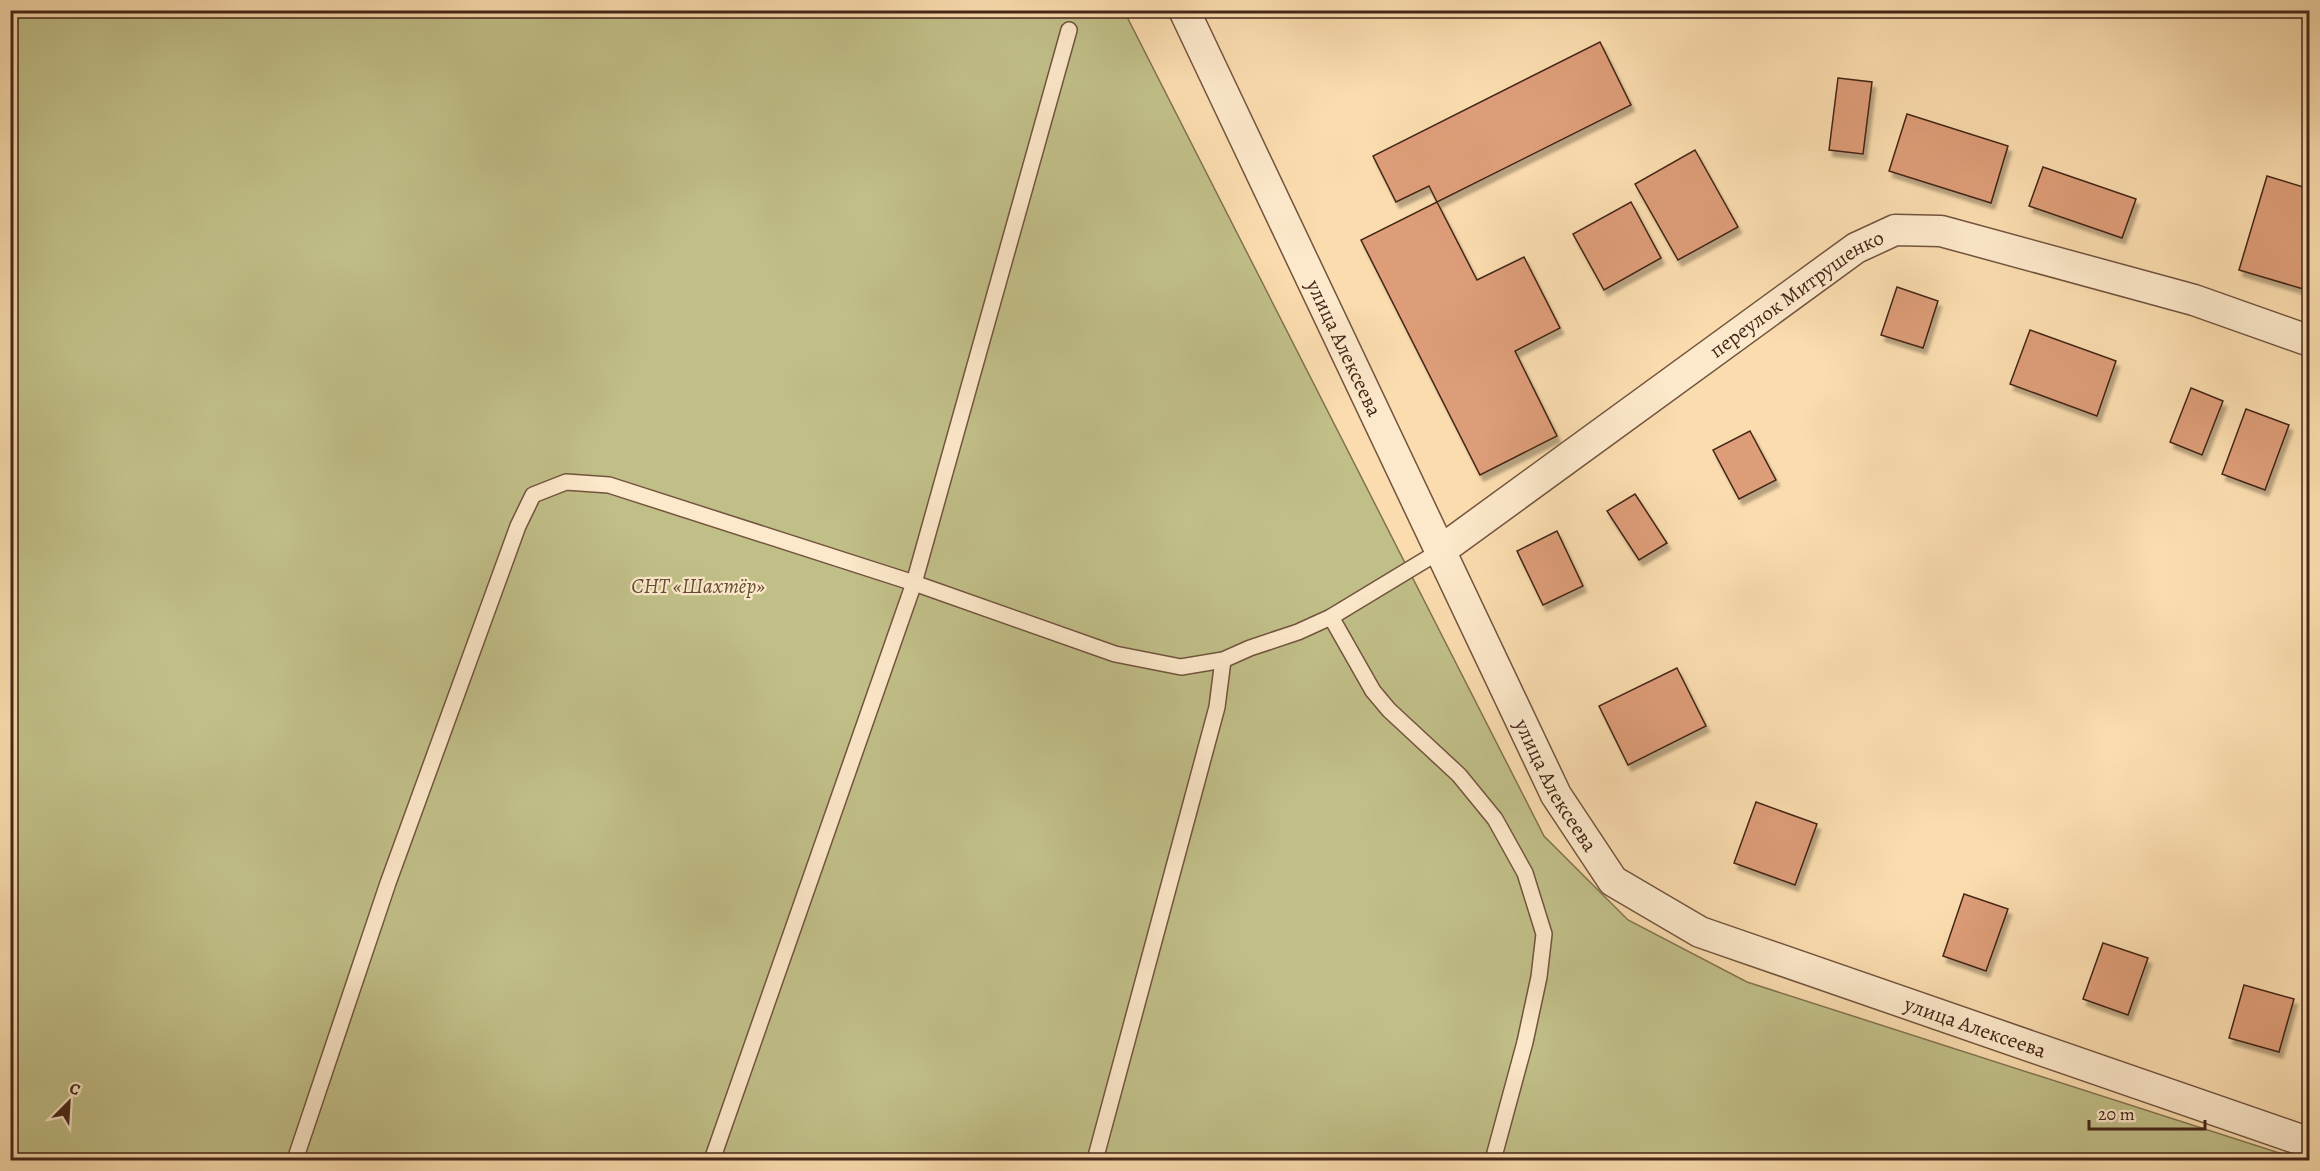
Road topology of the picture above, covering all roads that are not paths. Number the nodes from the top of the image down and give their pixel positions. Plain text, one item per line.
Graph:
1 (1184, 10) edge
2 (1069, 30) dead end
3 (2310, 341) edge
4 (1440, 551) junction
5 (914, 583) junction
6 (1331, 617) junction
7 (1223, 660) junction
8 (2310, 1143) edge
9 (295, 1161) edge
10 (712, 1161) edge
11 (1095, 1161) edge
12 (1492, 1161) edge

1 - 4 street, улица Алексеева
2 - 5 lane
3 - 4 street, переулок Митрушенко
4 - 6 lane
4 - 8 street, улица Алексеева
5 - 7 lane
5 - 9 lane
5 - 10 lane
6 - 7 lane
6 - 12 lane
7 - 11 lane

